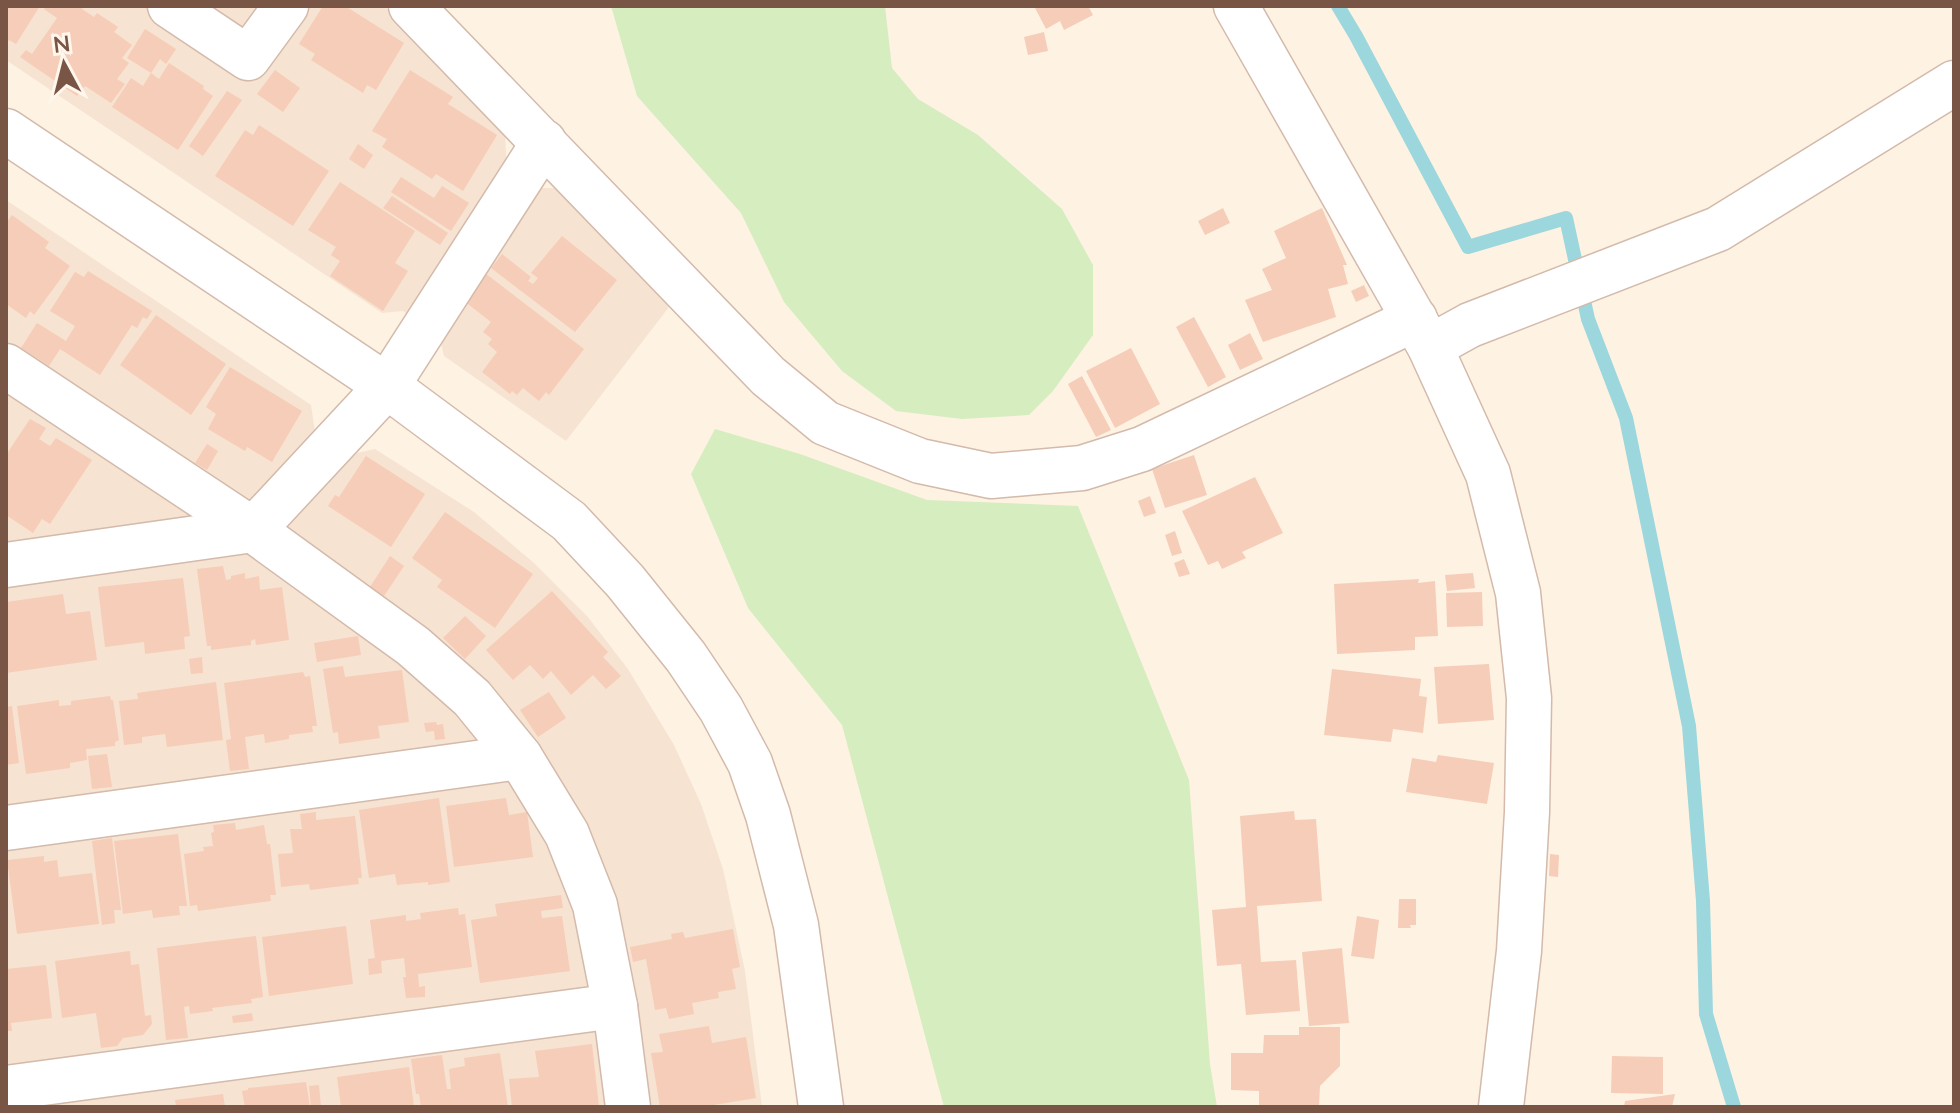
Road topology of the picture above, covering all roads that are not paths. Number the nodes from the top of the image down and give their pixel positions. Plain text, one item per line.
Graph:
1 (170, 6) edge
2 (286, 6) edge
3 (411, 6) edge
4 (1236, 6) edge
5 (1954, 83) edge
6 (6, 131) edge
7 (544, 142) junction
8 (1422, 333) junction
9 (6, 366) edge
10 (387, 386) junction
11 (253, 530) junction
12 (6, 565) edge
13 (520, 757) junction
14 (6, 828) edge
15 (615, 1006) junction
16 (6, 1088) edge
17 (628, 1107) edge
18 (821, 1107) edge
19 (1501, 1107) edge

1 - 2 street
3 - 7 street
4 - 8 street
5 - 8 street
6 - 10 street
7 - 8 street
7 - 10 street
8 - 19 street
9 - 11 street
10 - 11 street
10 - 18 street
11 - 12 street
11 - 13 street
13 - 14 street
13 - 15 street
15 - 16 street
15 - 17 street

